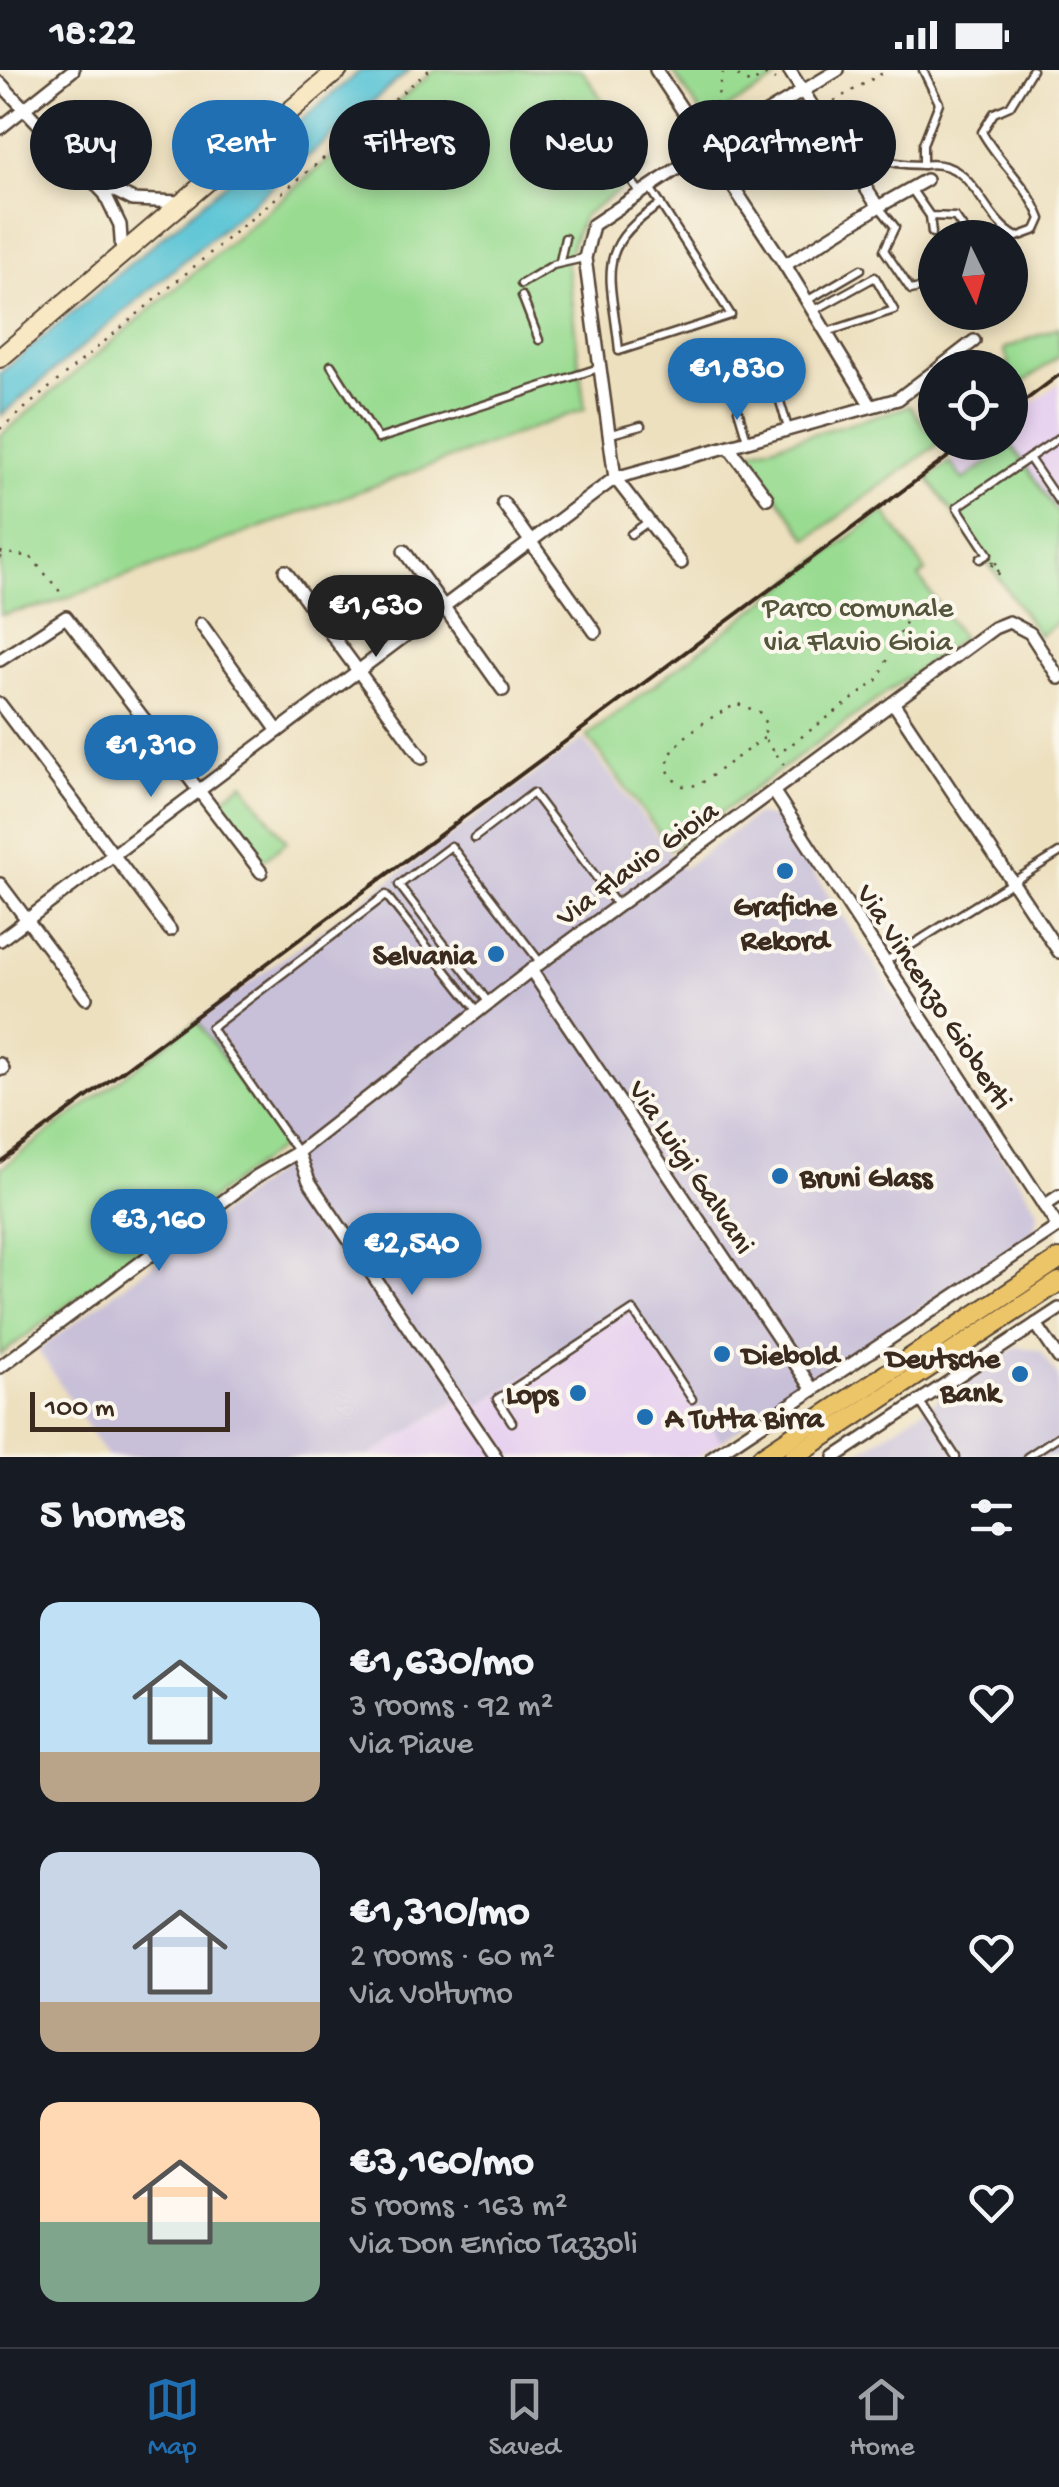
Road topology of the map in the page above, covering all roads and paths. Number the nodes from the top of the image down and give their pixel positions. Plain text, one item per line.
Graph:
1 (73, 70) edge
2 (338, 70) edge
3 (430, 70) edge
4 (656, 70) edge
5 (729, 70) edge
6 (789, 70) edge
7 (838, 70) edge
8 (888, 70) edge
9 (924, 70) edge
10 (1032, 70) edge
11 (723, 74) dead end
12 (775, 80) dead end
13 (0, 82) edge
14 (801, 92) junction
15 (676, 100) edge
16 (717, 100) edge
17 (788, 100) edge
18 (836, 100) edge
19 (25, 108) junction
20 (30, 113) edge
21 (0, 128) edge
22 (896, 163) edge
23 (923, 164) junction
24 (926, 180) dead end
25 (911, 189) junction
26 (101, 190) edge
27 (114, 190) edge
28 (641, 190) edge
29 (646, 190) edge
30 (735, 190) edge
31 (184, 202) junction
32 (660, 204) junction
33 (878, 207) junction
34 (930, 216) junction
35 (930, 220) edge
36 (958, 220) edge
37 (565, 238) dead end
38 (122, 254) junction
39 (585, 258) junction
40 (560, 262) junction
41 (784, 265) junction
42 (861, 268) dead end
43 (521, 284) dead end
44 (918, 288) edge
45 (522, 296) dead end
46 (810, 306) junction
47 (826, 332) junction
48 (539, 340) dead end
49 (974, 341) dead end
50 (962, 350) edge
51 (0, 358) edge
52 (331, 366) dead end
53 (600, 368) junction
54 (918, 384) edge
55 (778, 396) dead end
56 (870, 406) junction
57 (738, 410) dead end
58 (641, 426) dead end
59 (0, 429) edge
60 (789, 429) junction
61 (610, 435) junction
62 (1059, 438) edge
63 (748, 442) junction
64 (728, 447) junction
65 (1030, 458) junction
66 (615, 478) junction
67 (767, 498) dead end
68 (1059, 502) edge
69 (503, 504) dead end
70 (649, 521) junction
71 (631, 534) dead end
72 (531, 541) junction
73 (404, 551) dead end
74 (0, 552) edge
75 (8, 552) junction
76 (991, 555) dead end
77 (0, 558) edge
78 (980, 560) dead end
79 (682, 563) dead end
80 (284, 571) dead end
81 (1000, 576) dead end
82 (62, 594) dead end
83 (933, 597) dead end
84 (444, 607) junction
85 (201, 624) dead end
86 (595, 632) dead end
87 (0, 660) edge
88 (358, 671) junction
89 (1059, 678) edge
90 (503, 690) dead end
91 (0, 704) edge
92 (894, 704) junction
93 (278, 731) junction
94 (764, 738) junction
95 (776, 754) junction
96 (422, 758) dead end
97 (785, 766) dead end
98 (198, 791) junction
99 (774, 792) junction
100 (474, 838) dead end
101 (1059, 853) edge
102 (113, 855) junction
103 (261, 872) dead end
104 (0, 884) edge
105 (1014, 884) junction
106 (618, 906) junction
107 (27, 920) junction
108 (170, 930) dead end
109 (0, 940) edge
110 (1059, 952) edge
111 (884, 962) junction
112 (536, 967) junction
113 (86, 998) dead end
114 (483, 1007) junction
115 (298, 1152) junction
116 (1059, 1196) edge
117 (1044, 1206) junction
118 (1058, 1227) edge
119 (1059, 1259) edge
120 (1059, 1282) edge
121 (1059, 1309) edge
122 (1036, 1324) junction
123 (1059, 1358) edge
124 (0, 1367) edge
125 (813, 1390) junction
126 (692, 1399) dead end
127 (920, 1401) junction
128 (512, 1422) dead end
129 (1059, 1436) edge
130 (853, 1445) junction
131 (496, 1457) edge
132 (712, 1457) edge
133 (761, 1457) edge
134 (793, 1457) edge
135 (835, 1457) edge
136 (860, 1457) edge
137 (956, 1457) edge
138 (1028, 1457) edge

1 - 19 street
2 - 31 main road
3 - 59 path
4 - 15 street
5 - 12 path
6 - 14 street
7 - 14 street
8 - 18 path
9 - 23 lane
10 - 23 lane
11 - 16 path
13 - 19 street
14 - 17 street
14 - 33 street
19 - 20 street
19 - 21 street
22 - 23 lane
24 - 25 street
25 - 33 street
25 - 34 lane
26 - 38 street
27 - 31 street
28 - 39 street
29 - 32 lane
30 - 41 street
31 - 38 main road
32 - 32 lane
33 - 41 street
33 - 44 lane
34 - 35 lane
34 - 36 lane
37 - 40 lane
38 - 51 main road
39 - 40 lane
39 - 53 street
40 - 43 lane
41 - 46 street
42 - 46 lane
45 - 48 lane
46 - 47 street
46 - 47 lane
47 - 56 street
49 - 50 street
52 - 53 lane
53 - 61 street
54 - 56 street
55 - 60 lane
56 - 60 street
57 - 63 lane
58 - 61 lane
60 - 63 street
61 - 66 street
62 - 65 lane
63 - 64 street
64 - 66 street
64 - 67 street
65 - 68 lane
65 - 78 lane
66 - 70 street
66 - 72 street
69 - 72 street
70 - 71 lane
70 - 79 street
72 - 84 street
72 - 86 street
73 - 84 street
74 - 75 path
75 - 77 path
75 - 82 path
76 - 81 path
80 - 88 street
83 - 95 path
84 - 88 street
84 - 90 street
85 - 93 street
87 - 98 street
88 - 93 street
88 - 96 street
89 - 92 street, Via Flavio Gioia
91 - 102 street
92 - 99 street, Via Flavio Gioia
92 - 105 street
93 - 98 street
94 - 94 path
94 - 95 path
95 - 97 path
98 - 102 street
98 - 103 street
99 - 106 street, Via Flavio Gioia
99 - 111 street, Via Vincenzo Gioberti
100 - 106 lane
101 - 105 lane
102 - 107 street
102 - 108 street
104 - 107 street
105 - 110 street
105 - 111 lane
106 - 112 street, Via Flavio Gioia
107 - 109 street
107 - 113 street
111 - 117 street, Via Vincenzo Gioberti
112 - 114 street, Via Flavio Gioia
112 - 114 lane
112 - 125 street, Via Luigi Galvani
114 - 115 street, Via Flavio Gioia
114 - 115 lane
115 - 124 street, Via Flavio Gioia
115 - 131 street
116 - 117 street
117 - 118 street, Via Vincenzo Gioberti
118 - 125 street
119 - 133 main road
120 - 134 main road
121 - 122 street
122 - 123 street
122 - 127 street
125 - 132 street
126 - 128 lane
127 - 130 street
127 - 137 lane
129 - 138 lane
130 - 135 street
130 - 136 lane

